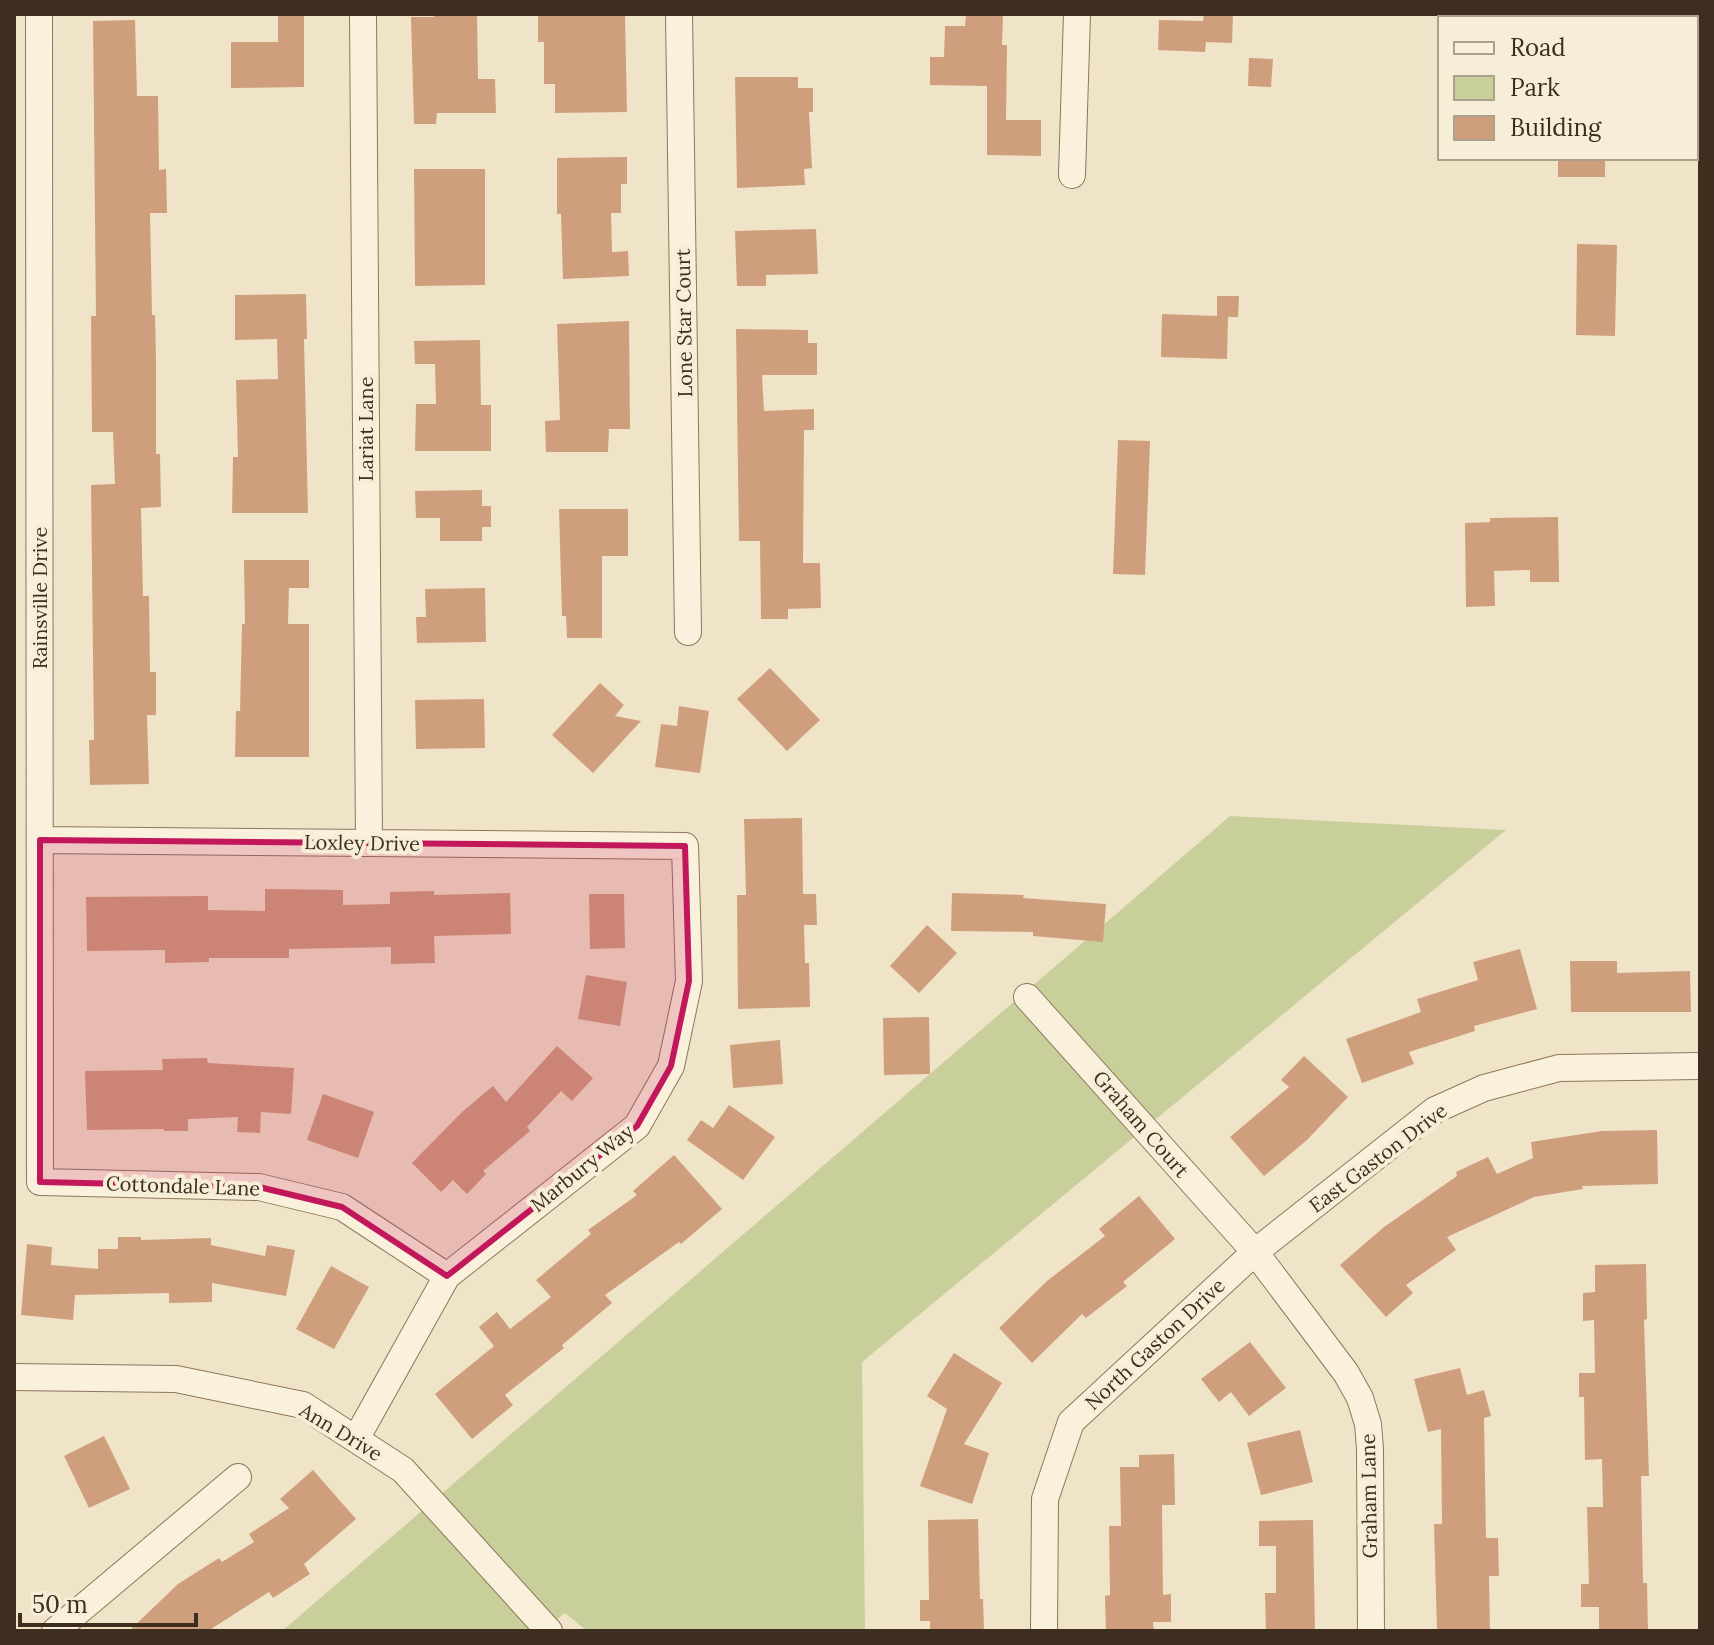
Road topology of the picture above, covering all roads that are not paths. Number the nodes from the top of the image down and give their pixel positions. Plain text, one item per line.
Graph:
1 (39, 14) edge
2 (363, 14) edge
3 (679, 14) edge
4 (1077, 14) edge
5 (1072, 175) dead end
6 (27, 247) edge
7 (688, 632) dead end
8 (40, 840) junction
9 (369, 843) junction
10 (685, 846) joint
11 (1027, 997) dead end
12 (1700, 1066) edge
13 (40, 1182) joint
14 (1255, 1252) junction
15 (447, 1276) junction
16 (14, 1377) edge
17 (356, 1439) junction
18 (238, 1477) dead end
19 (55, 1631) edge
20 (549, 1631) edge
21 (1044, 1631) edge
22 (1371, 1631) edge

1 - 6 street, Rainsville Drive
2 - 9 street, Lariat Lane
3 - 7 street, Lone Star Court
4 - 5 street
6 - 8 street, Rainsville Drive
8 - 9 street, Loxley Drive
8 - 13 street, Rainsville Drive
9 - 10 street, Loxley Drive
10 - 15 street, Marbury Way
11 - 14 street, Graham Court
12 - 14 street, East Gaston Drive
13 - 15 street, Cottondale Lane
14 - 21 street, North Gaston Drive
14 - 22 street, Graham Lane
15 - 17 street, Marbury Way
16 - 17 street, Ann Drive
17 - 20 street, Ann Drive
18 - 19 street

